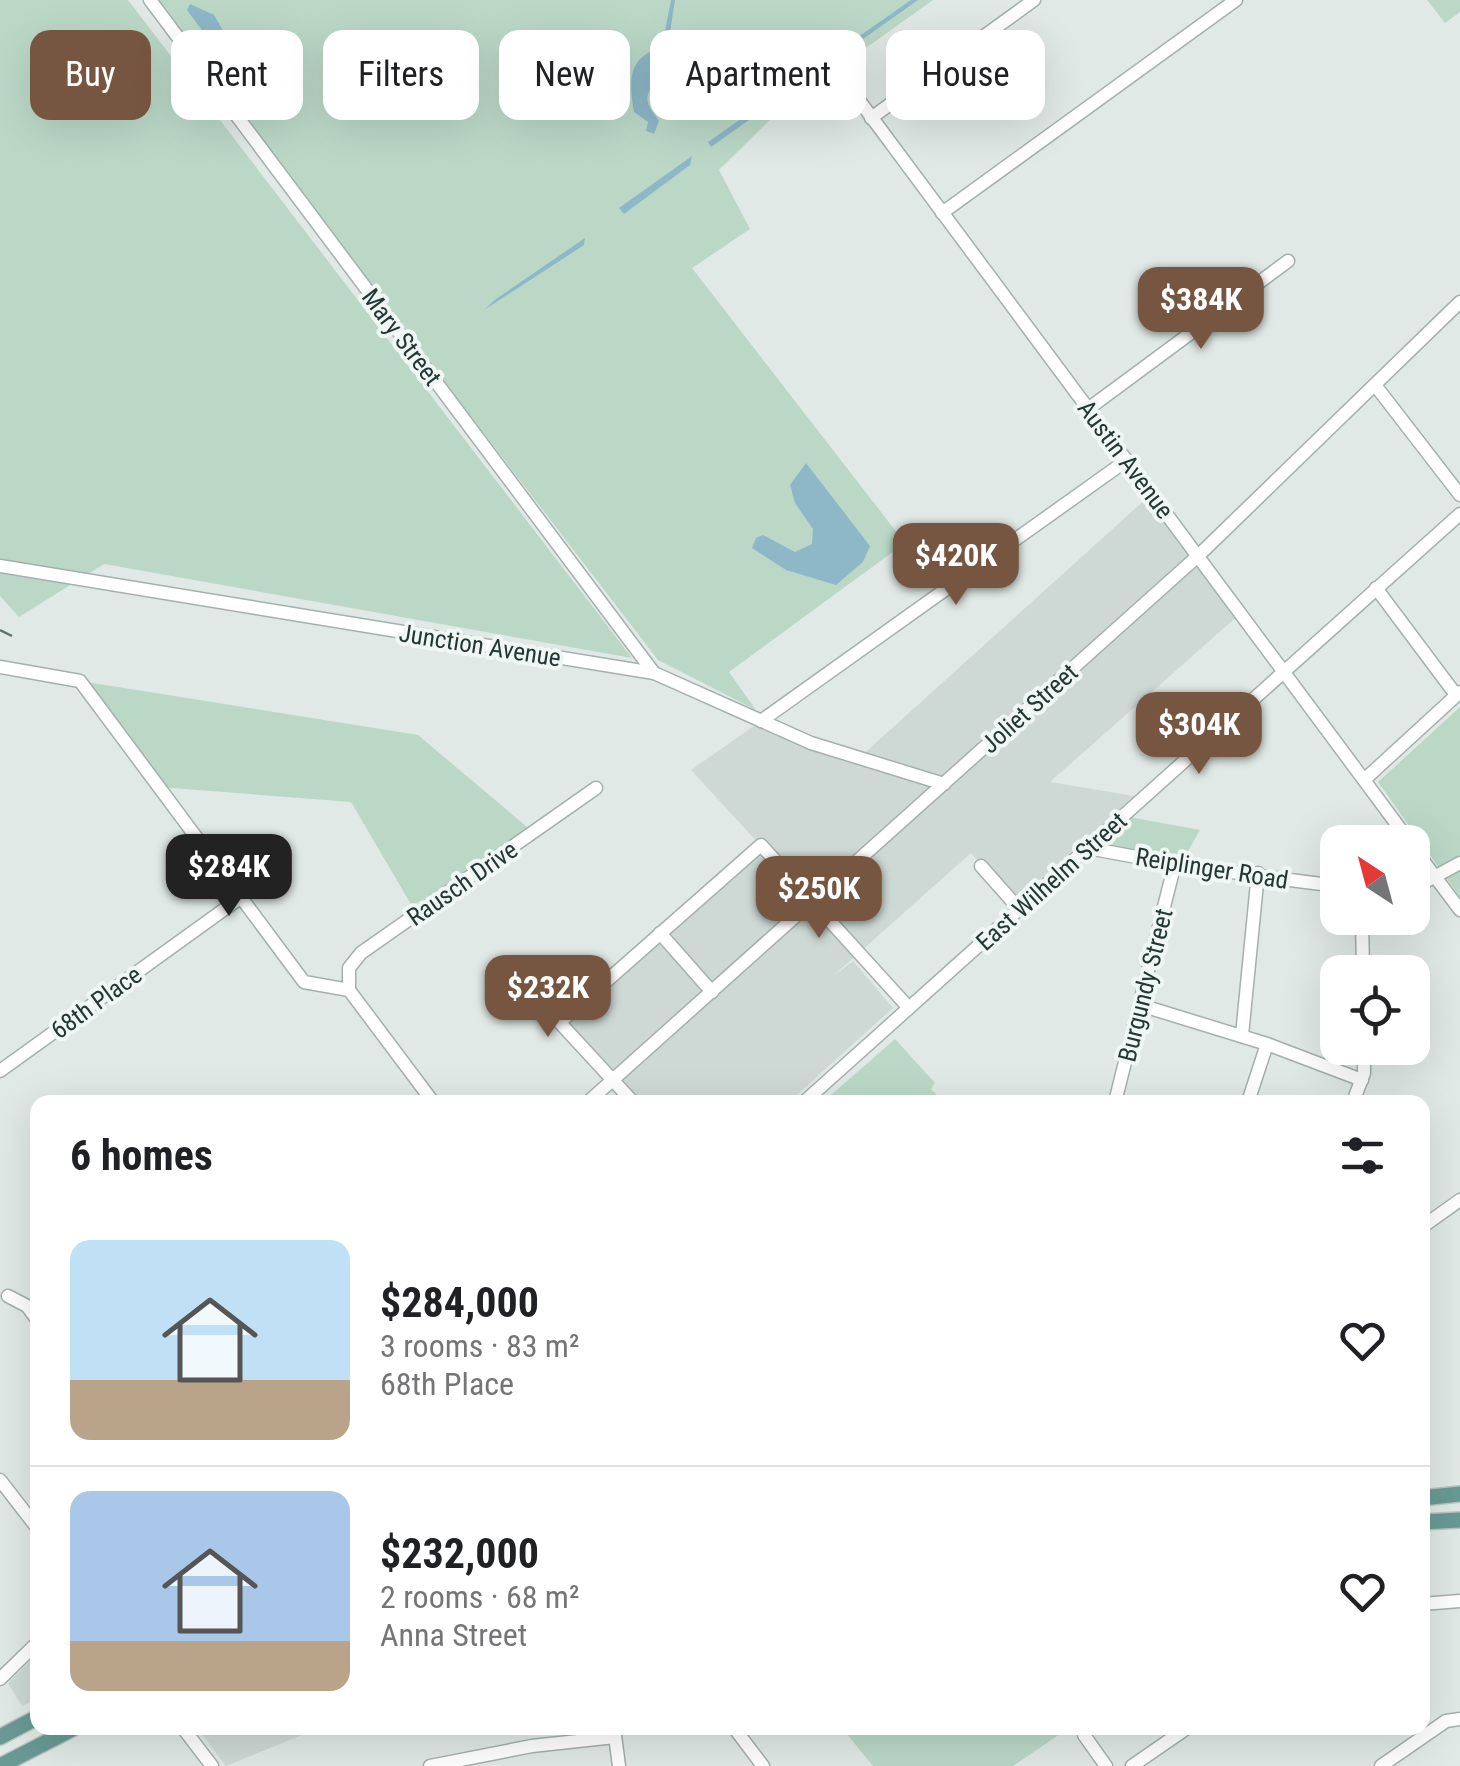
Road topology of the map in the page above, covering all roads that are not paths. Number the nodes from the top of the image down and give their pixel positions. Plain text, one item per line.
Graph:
1 (150, 0) edge
2 (1034, 0) edge
3 (1236, 0) edge
4 (866, 111) edge
5 (871, 118) junction
6 (942, 213) junction
7 (1288, 261) dead end
8 (1460, 302) edge
9 (1375, 385) junction
10 (1088, 408) junction
11 (1127, 460) junction
12 (1460, 495) edge
13 (1460, 514) edge
14 (1198, 556) junction
15 (0, 566) edge
16 (1376, 588) junction
17 (0, 667) edge
18 (1284, 672) junction
19 (654, 674) junction
20 (1458, 693) edge
21 (761, 721) junction
22 (1364, 780) junction
23 (944, 784) junction
24 (596, 788) dead end
25 (1397, 825) edge
26 (1088, 848) junction
27 (1460, 863) edge
28 (982, 866) dead end
29 (1174, 867) junction
30 (1430, 870) edge
31 (1258, 873) junction
32 (1434, 875) junction
33 (1430, 878) edge
34 (1320, 883) edge
35 (240, 898) junction
36 (812, 902) junction
37 (1020, 910) junction
38 (1460, 910) edge
39 (660, 933) junction
40 (513, 972) dead end
41 (350, 990) junction
42 (712, 992) junction
43 (1140, 1006) junction
44 (909, 1008) junction
45 (560, 1022) junction
46 (1242, 1035) junction
47 (1267, 1044) junction
48 (1363, 1065) edge
49 (0, 1070) edge
50 (1362, 1080) junction
51 (613, 1081) junction
52 (428, 1095) edge
53 (596, 1095) edge
54 (626, 1095) edge
55 (812, 1095) edge
56 (1117, 1095) edge
57 (1250, 1095) edge
58 (1356, 1095) edge
59 (1460, 1200) edge
60 (1430, 1221) edge
61 (8, 1296) dead end
62 (30, 1310) edge
63 (0, 1480) edge
64 (1460, 1494) edge
65 (1430, 1497) edge
66 (30, 1519) edge
67 (1460, 1520) edge
68 (1430, 1522) edge
69 (1460, 1601) edge
70 (1430, 1603) edge
71 (30, 1650) edge
72 (0, 1679) edge
73 (1453, 1720) edge
74 (30, 1721) edge
75 (60, 1735) edge
76 (187, 1735) edge
77 (596, 1735) edge
78 (614, 1735) edge
79 (740, 1735) edge
80 (1084, 1735) dead end
81 (1177, 1735) edge
82 (1430, 1735) edge
83 (1430, 1735) edge
84 (0, 1737) edge
85 (206, 1764) edge
86 (0, 1766) edge
87 (430, 1766) edge
88 (619, 1766) edge
89 (763, 1766) edge
90 (1106, 1766) edge
91 (1132, 1766) edge
92 (1382, 1766) edge

1 - 19 street, Mary Street
2 - 5 street
3 - 6 street
4 - 5 street, Austin Avenue
5 - 6 street, Austin Avenue
6 - 10 street, Austin Avenue
7 - 10 street
8 - 9 street, Joliet Street
9 - 12 street
9 - 14 street, Joliet Street
10 - 11 street, Austin Avenue
11 - 14 street, Austin Avenue
11 - 21 street
13 - 16 street, East Wilhelm Street
14 - 18 street, Austin Avenue
14 - 23 street, Joliet Street
15 - 19 street, Junction Avenue
16 - 18 street, East Wilhelm Street
16 - 20 street
17 - 35 street
18 - 22 street, Austin Avenue
18 - 26 street, East Wilhelm Street
19 - 21 street, Junction Avenue
20 - 22 street
21 - 23 street, Junction Avenue
22 - 25 street, Austin Avenue
23 - 36 street, Joliet Street
24 - 41 street, Rausch Drive
26 - 29 street, Reiplinger Road
26 - 37 street, East Wilhelm Street
27 - 32 street
28 - 37 street
29 - 31 street, Reiplinger Road
29 - 43 street, Burgundy Street
30 - 32 street, Austin Avenue
31 - 34 street, Reiplinger Road
31 - 46 street
32 - 33 street
32 - 38 street, Austin Avenue
35 - 41 street
35 - 49 street, 68th Place
36 - 39 street
36 - 42 street, Joliet Street
36 - 44 street
37 - 44 street, East Wilhelm Street
39 - 42 street
39 - 45 street
40 - 45 street
41 - 52 street
42 - 51 street, Joliet Street
43 - 46 street
43 - 56 street, Burgundy Street
44 - 55 street, East Wilhelm Street
45 - 51 street
46 - 47 street
47 - 50 street
47 - 57 street
48 - 50 street
50 - 58 street
51 - 53 street, Joliet Street
51 - 54 street
59 - 60 street
61 - 62 street
63 - 66 street
64 - 65 main road
67 - 68 main road
69 - 70 street
71 - 72 street
73 - 82 street
74 - 84 main road
75 - 86 main road
76 - 85 street
77 - 87 street
78 - 88 street
79 - 89 street
80 - 90 street
81 - 91 street
83 - 92 street

